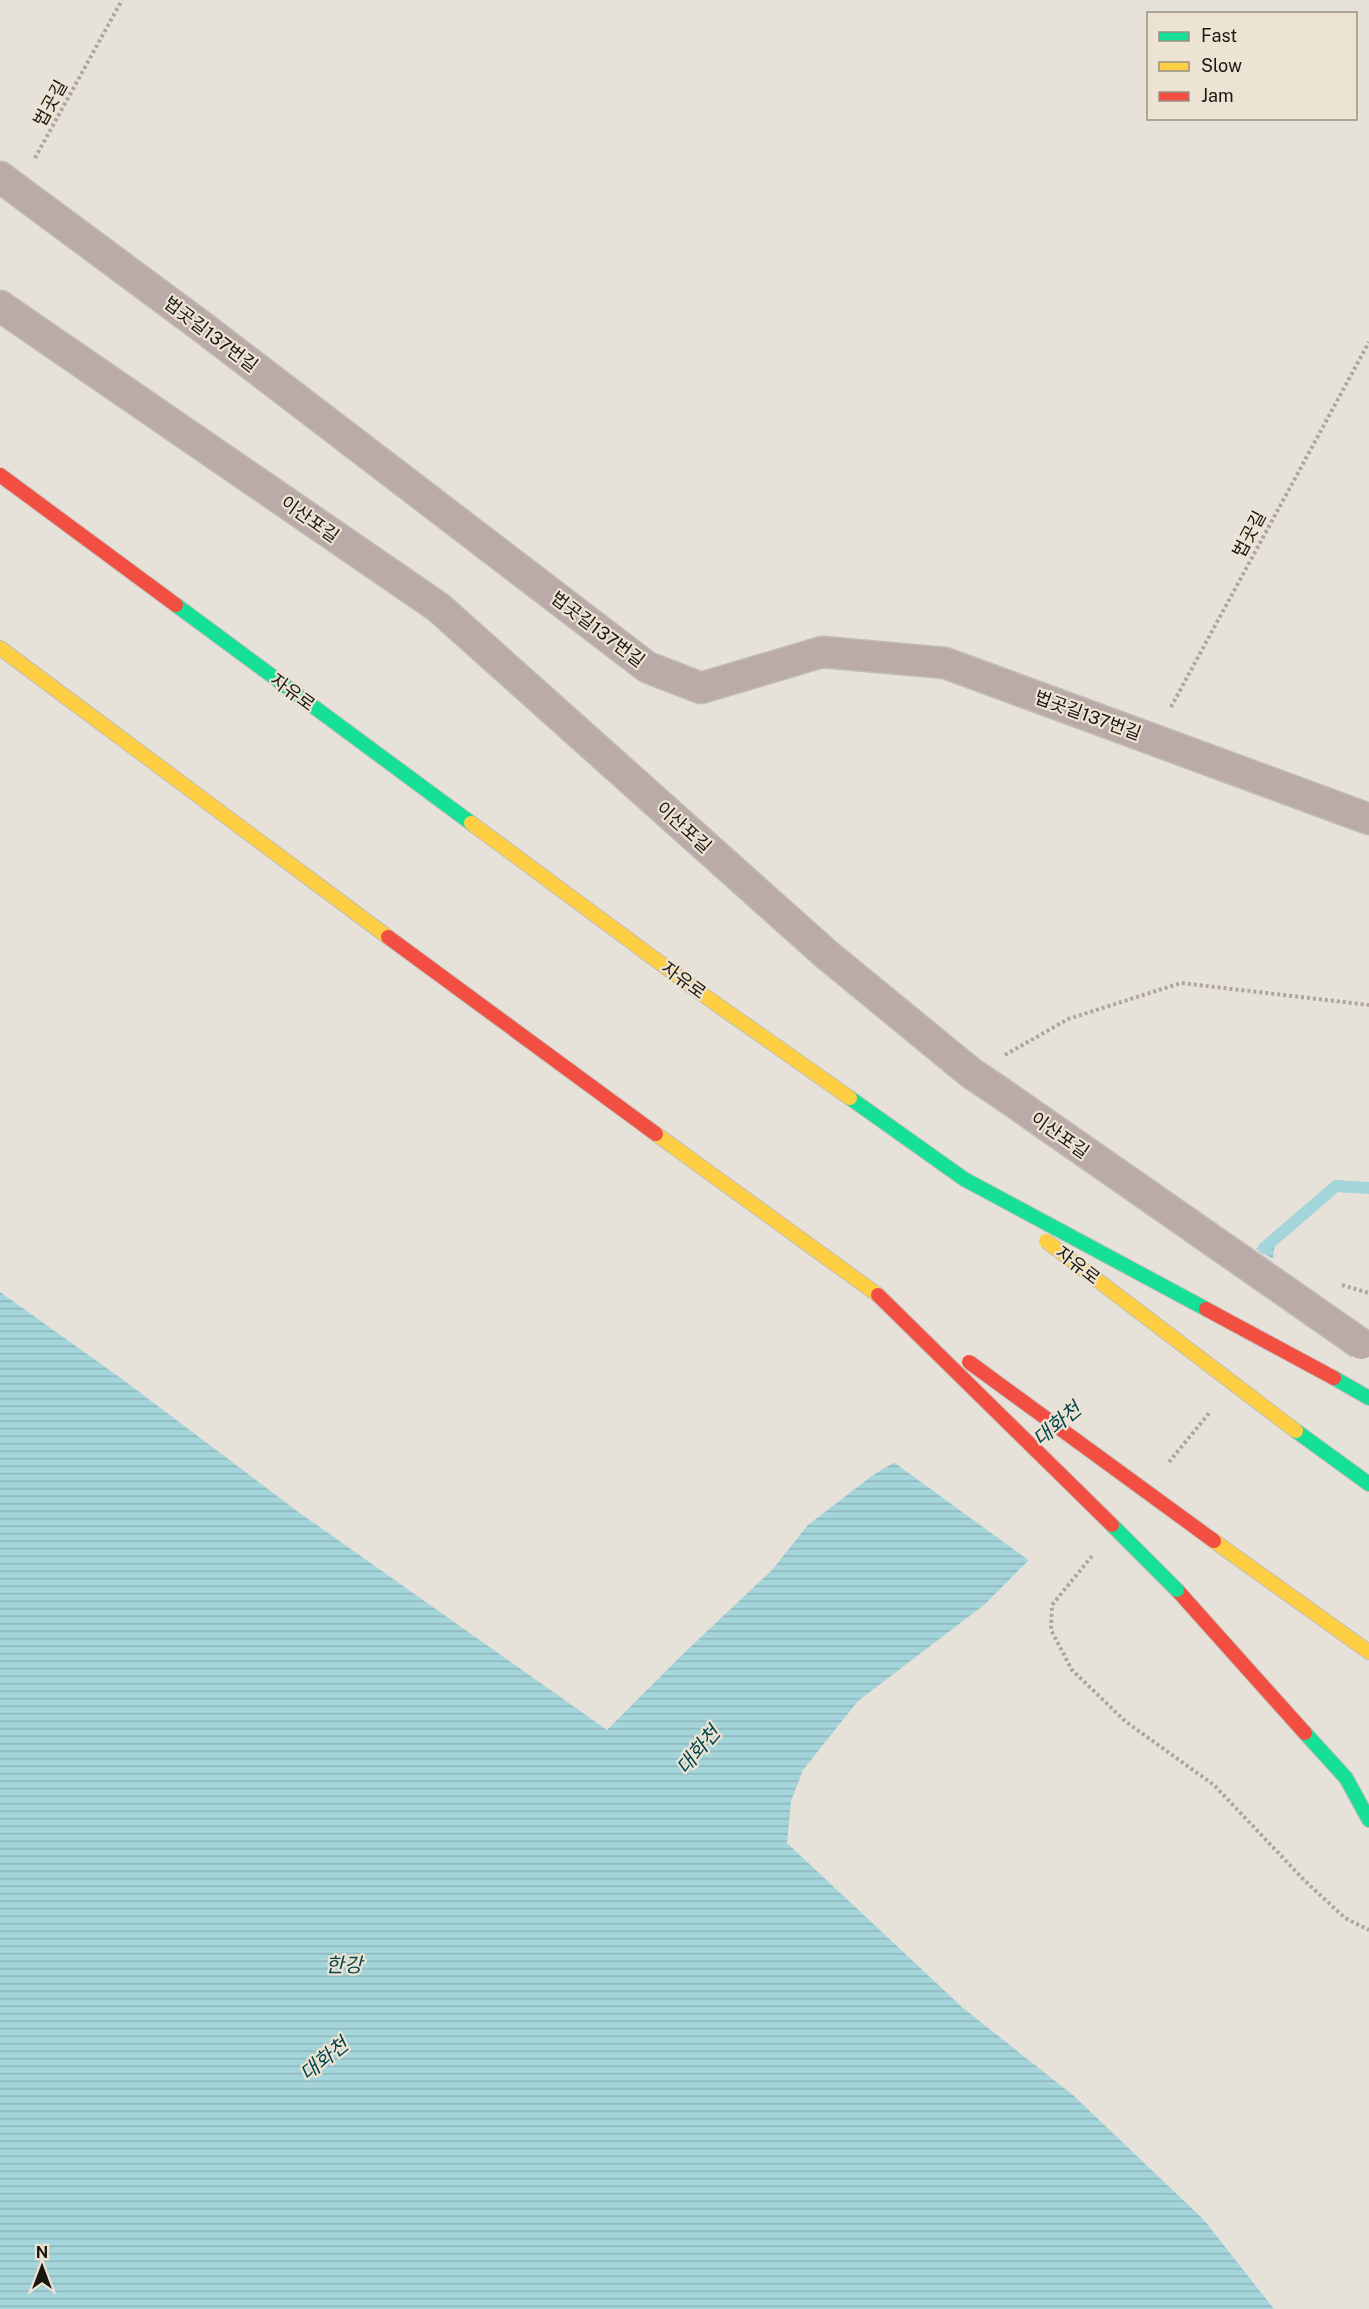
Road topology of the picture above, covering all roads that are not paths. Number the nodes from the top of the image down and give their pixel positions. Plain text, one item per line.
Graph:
1 (9, 184) edge
2 (0, 306) edge
3 (0, 475) edge
4 (0, 648) edge
5 (1369, 819) edge
6 (964, 1179) junction
7 (878, 1295) junction
8 (1365, 1346) edge
9 (1369, 1398) edge
10 (1369, 1485) edge
11 (1369, 1652) edge
12 (1369, 1820) edge

1 - 5 street, 법곳길137번길
2 - 8 street, 이산포길, bridge
3 - 6 highway, 자유로
4 - 7 highway
6 - 9 highway, bridge
6 - 10 highway, 자유로, bridge
7 - 11 highway, bridge
7 - 12 highway, bridge

